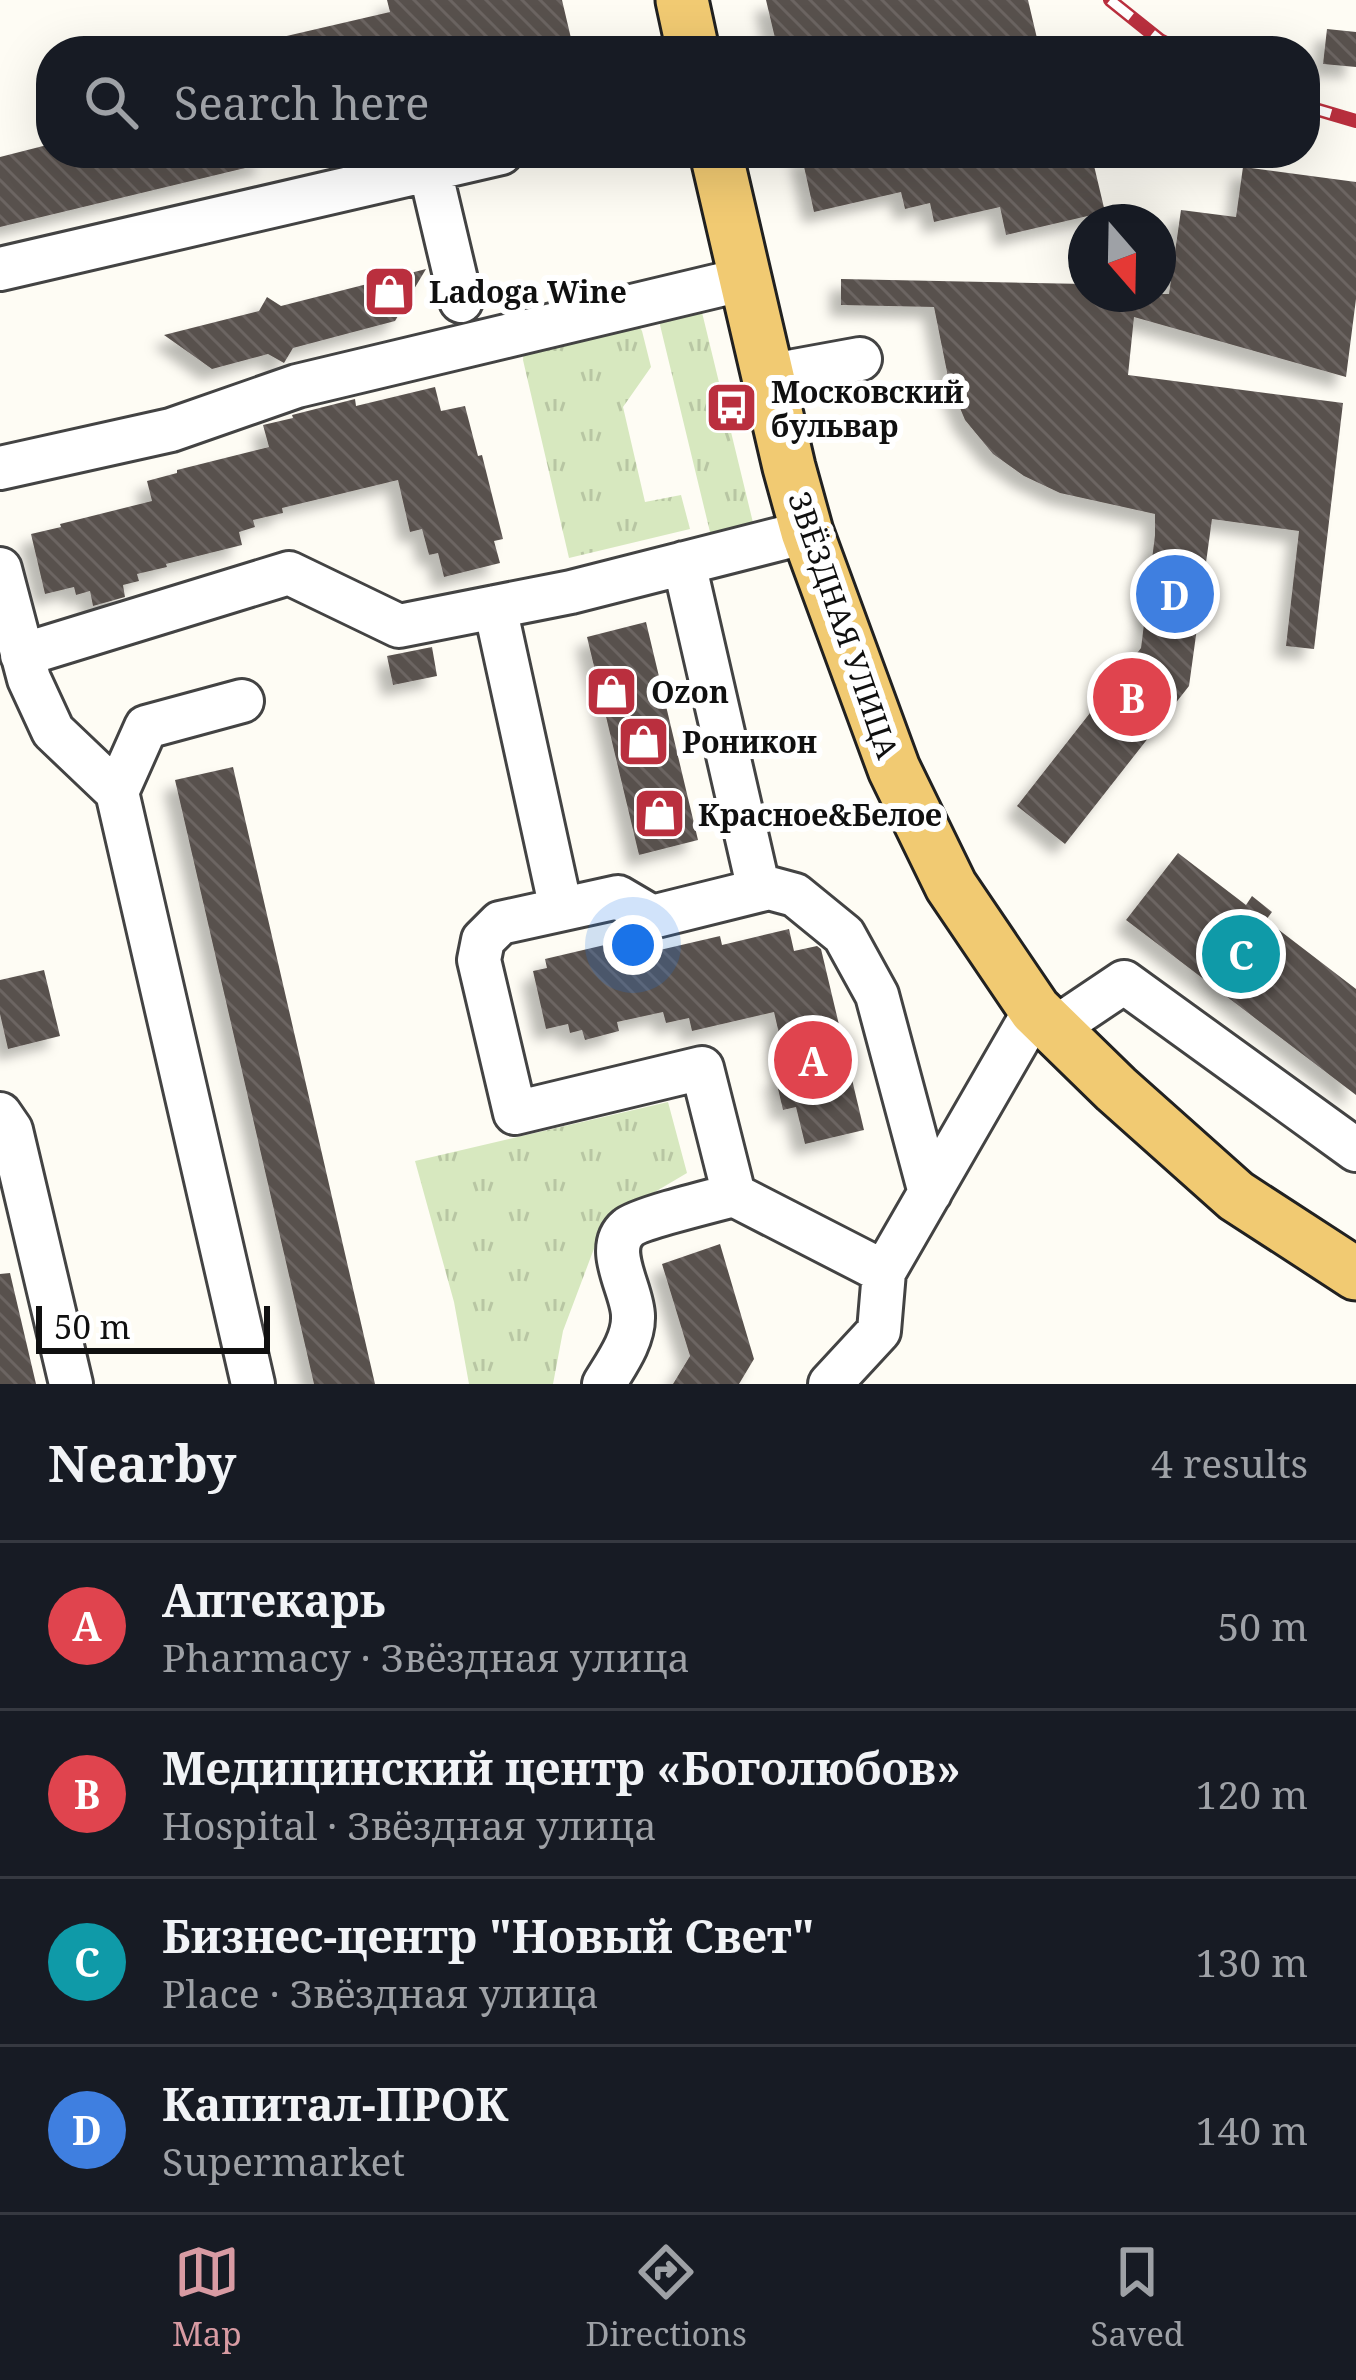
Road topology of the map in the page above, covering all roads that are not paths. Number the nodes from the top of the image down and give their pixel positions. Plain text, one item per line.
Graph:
1 (682, 0) edge
2 (690, 36) edge
3 (438, 168) edge
4 (719, 168) edge
5 (430, 170) junction
6 (0, 269) edge
7 (745, 279) junction
8 (461, 301) dead end
9 (860, 358) dead end
10 (767, 376) junction
11 (0, 468) edge
12 (807, 532) junction
13 (684, 563) junction
14 (0, 569) edge
15 (495, 607) junction
16 (22, 655) junction
17 (242, 700) dead end
18 (117, 791) junction
19 (759, 890) junction
20 (561, 909) junction
21 (1045, 1019) junction
22 (0, 1114) edge
23 (1356, 1150) edge
24 (930, 1193) junction
25 (734, 1195) junction
26 (884, 1273) junction
27 (1356, 1274) edge
28 (70, 1384) edge
29 (253, 1384) edge
30 (604, 1384) edge
31 (830, 1384) edge

1 - 2 main road
3 - 5 street
4 - 7 main road, ЗВЁЗДНАЯ УЛИЦА
5 - 6 street
5 - 8 street
7 - 10 main road, ЗВЁЗДНАЯ УЛИЦА
7 - 11 street
9 - 10 street
10 - 12 main road, ЗВЁЗДНАЯ УЛИЦА
12 - 13 street
12 - 21 main road, ЗВЁЗДНАЯ УЛИЦА
13 - 15 street
13 - 19 street
14 - 16 street
15 - 16 street
15 - 20 street
16 - 18 street
17 - 18 street
18 - 29 street
19 - 20 street
19 - 24 street
20 - 25 street
21 - 23 street
21 - 24 street
21 - 27 main road, ЗВЁЗДНАЯ УЛИЦА
22 - 28 street
24 - 26 street
25 - 26 street
25 - 30 street
26 - 31 street

